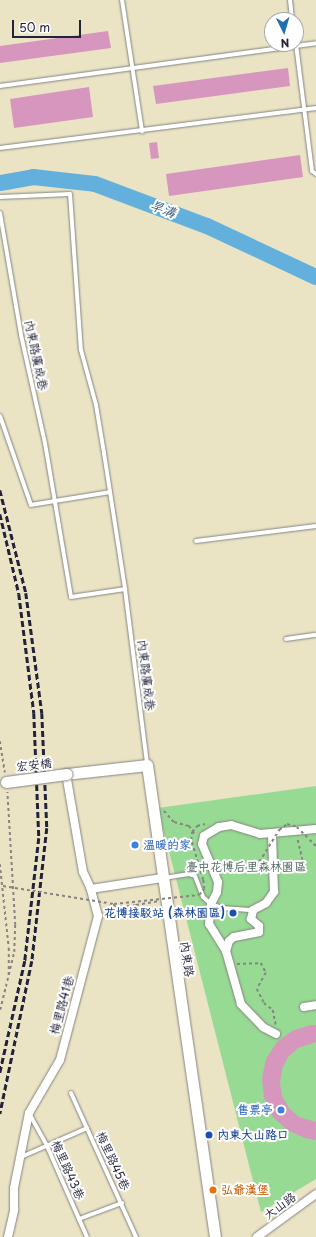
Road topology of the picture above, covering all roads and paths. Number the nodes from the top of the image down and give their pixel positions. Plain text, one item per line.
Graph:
1 (122, 0) edge
2 (290, 0) edge
3 (291, 12) edge
4 (316, 43) edge
5 (304, 44) edge
6 (264, 49) edge
7 (297, 52) edge
8 (132, 68) junction
9 (0, 86) edge
10 (316, 108) edge
11 (304, 110) junction
12 (142, 131) junction
13 (0, 148) edge
14 (316, 174) edge
15 (0, 197) edge
16 (0, 213) edge
17 (0, 416) edge
18 (110, 492) junction
19 (53, 502) junction
20 (316, 526) edge
21 (196, 541) dead end
22 (125, 589) junction
23 (316, 635) edge
24 (286, 638) dead end
25 (0, 741) edge
26 (147, 765) junction
27 (66, 774) junction
28 (3, 782) edge
29 (162, 803) dead end
30 (205, 824) dead end
31 (316, 829) edge
32 (297, 832) junction
33 (272, 835) junction
34 (202, 844) junction
35 (316, 846) edge
36 (303, 861) dead end
37 (0, 864) edge
38 (202, 871) junction
39 (162, 878) junction
40 (3, 886) junction
41 (91, 889) junction
42 (154, 902) dead end
43 (114, 904) junction
44 (211, 904) junction
45 (253, 910) junction
46 (226, 951) junction
47 (230, 966) junction
48 (8, 978) junction
49 (316, 1005) edge
50 (304, 1007) dead end
51 (0, 1010) edge
52 (276, 1034) joint
53 (71, 1093) dead end
54 (29, 1113) junction
55 (87, 1128) junction
56 (47, 1146) junction
57 (21, 1157) junction
58 (316, 1194) edge
59 (122, 1203) junction
60 (79, 1219) junction
61 (8, 1237) edge
62 (87, 1237) edge
63 (136, 1237) edge
64 (216, 1237) edge
65 (258, 1237) edge

1 - 8 lane
2 - 3 lane
4 - 5 lane
6 - 8 lane
7 - 11 lane
8 - 9 lane
8 - 12 lane
10 - 11 lane
11 - 12 lane
11 - 14 lane
12 - 13 lane
15 - 18 lane, 內東路廣成巷
16 - 19 lane, 內東路廣成巷
17 - 19 lane
18 - 19 lane
18 - 22 lane, 內東路廣成巷
19 - 22 lane, 內東路廣成巷
20 - 21 lane
22 - 26 lane, 內東路廣成巷
23 - 24 lane
25 - 28 path
26 - 27 street
26 - 39 street, 內東路
27 - 28 street, 宏安橋, bridge
27 - 41 street, 梅里路41巷
28 - 48 path
29 - 34 path
30 - 38 path, bridge
31 - 32 street
32 - 33 street
32 - 36 path
33 - 34 street
33 - 45 street
34 - 44 street
35 - 38 path, bridge
37 - 40 path
38 - 43 path, bridge
39 - 41 street
39 - 44 lane
39 - 64 street, 內東路
40 - 43 path, bridge
40 - 48 path
41 - 54 street, 梅里路41巷
42 - 43 path, bridge
44 - 45 lane
44 - 46 street
45 - 46 street
46 - 47 street
47 - 52 street
47 - 52 path
48 - 51 path
49 - 50 street
53 - 55 lane, 梅里路45巷
54 - 56 lane, 梅里路43巷
54 - 57 street, 梅里路41巷
55 - 56 lane
55 - 59 lane, 梅里路45巷
56 - 57 lane
56 - 60 lane, 梅里路43巷
57 - 61 street, 梅里路41巷
58 - 65 street, 大山路
59 - 60 lane
59 - 63 lane, 梅里路45巷
60 - 62 lane, 梅里路43巷

